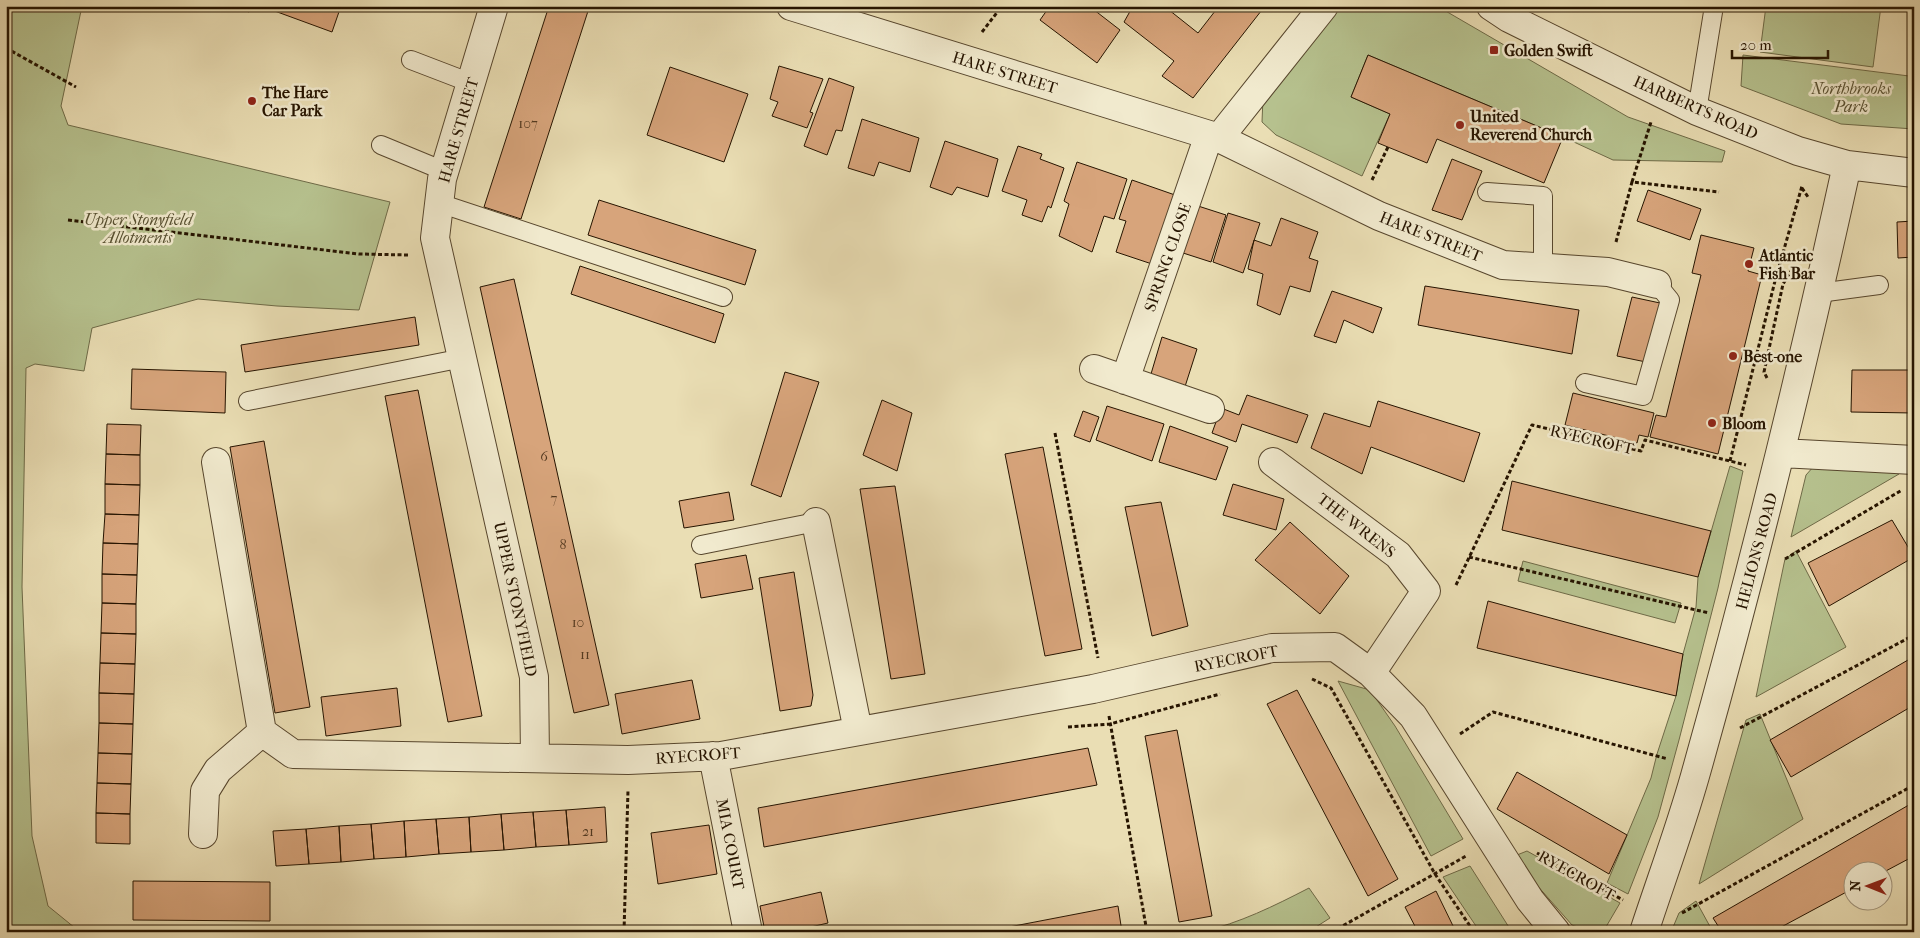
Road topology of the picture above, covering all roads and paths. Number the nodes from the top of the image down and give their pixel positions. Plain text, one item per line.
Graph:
1 (494, 6) edge
2 (1324, 6) edge
3 (1491, 6) edge
4 (1714, 6) edge
5 (794, 7) edge
6 (6, 48) edge
7 (411, 60) dead end
8 (471, 83) junction
9 (76, 87) dead end
10 (1697, 110) junction
11 (1214, 136) junction
12 (1646, 136) dead end
13 (381, 145) dead end
14 (1388, 147) dead end
15 (1798, 152) junction
16 (1846, 164) junction
17 (444, 171) junction
18 (1914, 173) edge
19 (1632, 182) junction
20 (1487, 192) dead end
21 (1719, 192) dead end
22 (439, 203) junction
23 (1360, 206) junction
24 (68, 220) dead end
25 (440, 256) junction
26 (1543, 268) junction
27 (1608, 272) junction
28 (1657, 284) joint
29 (1879, 284) dead end
30 (1819, 293) junction
31 (723, 296) dead end
32 (463, 358) junction
33 (1094, 369) dead end
34 (1125, 380) junction
35 (1585, 383) dead end
36 (248, 401) dead end
37 (1210, 409) dead end
38 (1055, 433) dead end
39 (1781, 453) junction
40 (1914, 460) edge
41 (1730, 461) junction
42 (216, 462) dead end
43 (1273, 462) dead end
44 (1749, 465) dead end
45 (1906, 488) dead end
46 (816, 522) joint
47 (701, 545) dead end
48 (1469, 557) junction
49 (1749, 580) junction
50 (1452, 592) dead end
51 (1711, 614) dead end
52 (1914, 635) edge
53 (1372, 673) junction
54 (1305, 676) dead end
55 (1103, 687) junction
56 (1222, 693) dead end
57 (1110, 724) junction
58 (1062, 727) dead end
59 (858, 731) junction
60 (262, 732) junction
61 (1702, 748) junction
62 (1434, 750) junction
63 (713, 756) junction
64 (536, 758) junction
65 (1670, 759) dead end
66 (628, 760) junction
67 (1914, 785) edge
68 (203, 834) dead end
69 (1493, 841) junction
70 (1455, 862) dead end
71 (1435, 874) junction
72 (1624, 901) dead end
73 (624, 932) edge
74 (748, 932) edge
75 (1147, 932) edge
76 (1332, 932) edge
77 (1474, 932) edge
78 (1556, 932) edge
79 (1644, 932) edge

1 - 8 street, HARE STREET
2 - 11 street
3 - 10 street, HARBERTS ROAD
4 - 10 lane
5 - 11 street, HARE STREET
6 - 9 path
7 - 8 lane
8 - 17 street, HARE STREET
10 - 15 street, HARBERTS ROAD
11 - 23 street, HARE STREET
11 - 34 street, SPRING CLOSE
12 - 19 path
13 - 17 lane
14 - 23 path
15 - 16 street, HARBERTS ROAD
15 - 41 path
16 - 18 street, HARBERTS ROAD
16 - 30 street, HELIONS ROAD
17 - 22 street, HARE STREET
19 - 21 path
19 - 27 path
20 - 26 lane
22 - 25 street, HARE STREET
22 - 31 lane
23 - 26 street, HARE STREET
24 - 25 path
25 - 32 street, UPPER STONYFIELD
26 - 27 street, HARE STREET
27 - 28 street, HARE STREET
28 - 35 lane
29 - 30 lane
30 - 39 street, HELIONS ROAD
32 - 36 lane
32 - 64 street, UPPER STONYFIELD
33 - 34 street
34 - 37 street
38 - 55 path
39 - 40 street
39 - 49 street, HELIONS ROAD
41 - 44 path
41 - 48 path, RYECROFT
42 - 60 street
43 - 53 street, THE WRENS
45 - 49 path
46 - 47 lane
46 - 59 street
48 - 50 path, RYECROFT
48 - 51 path
49 - 61 street, HELIONS ROAD
52 - 61 path
53 - 55 street, RYECROFT
53 - 62 street, RYECROFT
54 - 71 path
55 - 59 street, RYECROFT
56 - 57 path
57 - 58 path
57 - 75 path
59 - 63 street, RYECROFT
60 - 64 street
60 - 68 street
61 - 79 street, HELIONS ROAD
62 - 65 path
62 - 69 street, RYECROFT
63 - 66 street, RYECROFT
63 - 74 street, MIA COURT
64 - 66 street, RYECROFT
66 - 73 path
67 - 79 path
69 - 72 path, RYECROFT
69 - 78 street, RYECROFT
70 - 71 path
71 - 76 path
71 - 77 path

